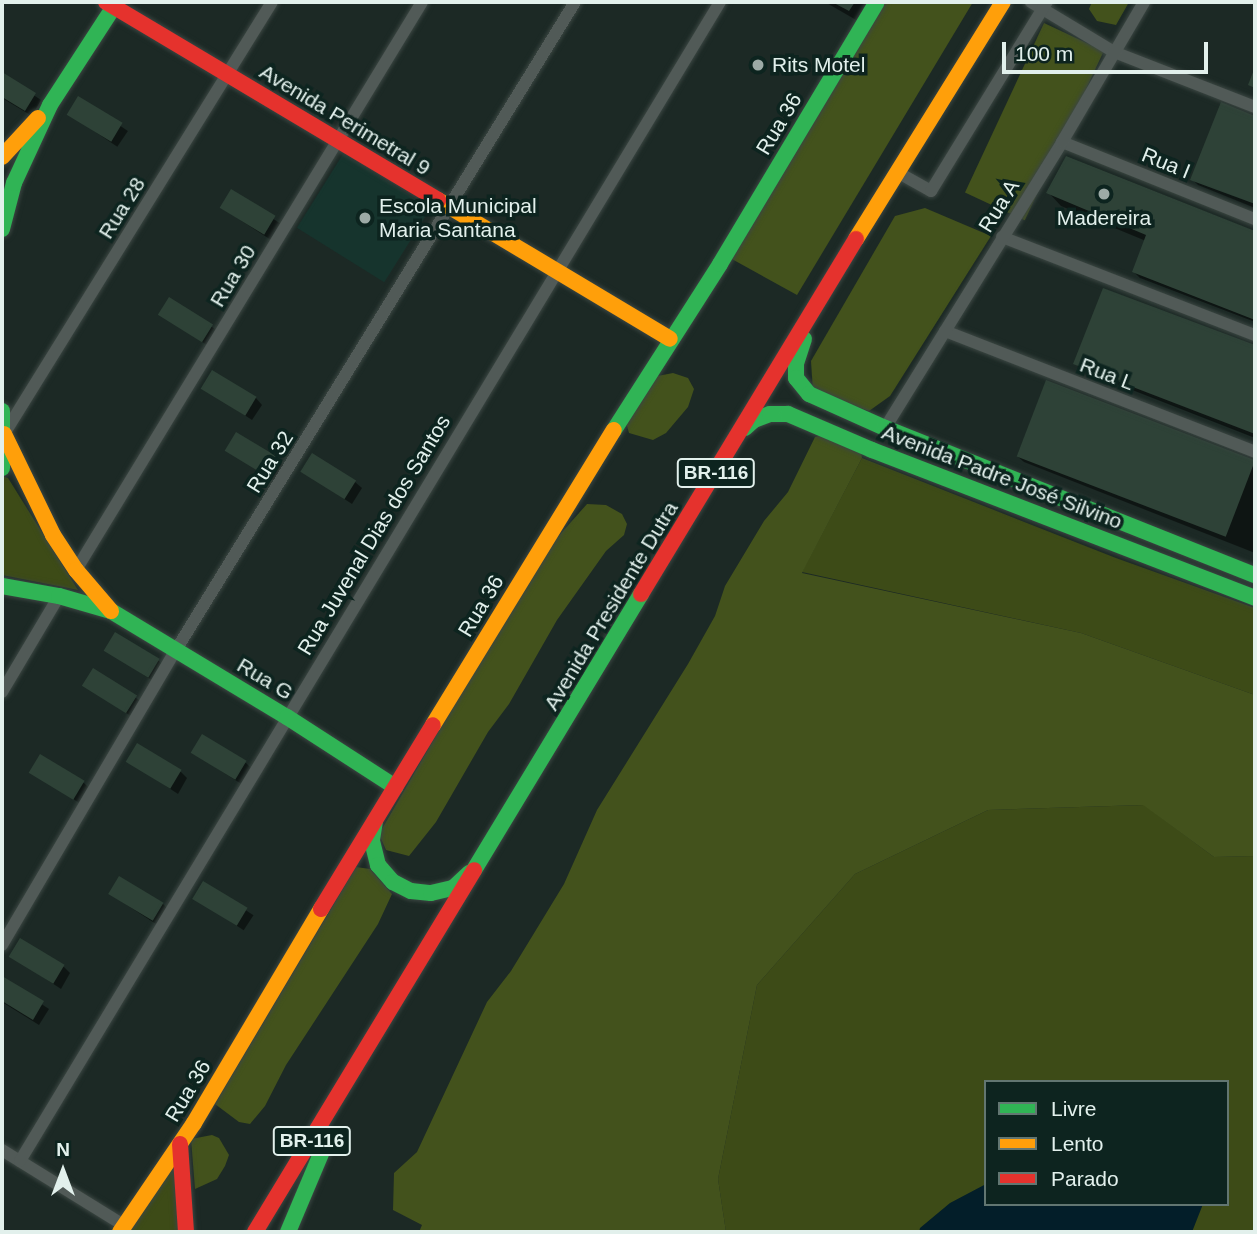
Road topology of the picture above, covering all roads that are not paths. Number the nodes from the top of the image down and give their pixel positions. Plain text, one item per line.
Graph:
1 (272, 2) edge
2 (422, 2) edge
3 (575, 2) edge
4 (720, 2) edge
5 (877, 2) edge
6 (1003, 2) edge
7 (1144, 2) edge
8 (113, 3) edge
9 (1040, 4) edge
10 (1114, 52) junction
11 (228, 74) junction
12 (50, 105) junction
13 (1255, 107) edge
14 (338, 141) junction
15 (1062, 142) junction
16 (2, 156) edge
17 (897, 172) junction
18 (450, 208) junction
19 (1255, 219) edge
20 (2, 229) edge
21 (1002, 237) junction
22 (556, 270) junction
23 (806, 325) junction
24 (946, 331) junction
25 (1255, 335) edge
26 (670, 339) junction
27 (2, 411) edge
28 (884, 428) junction
29 (5, 434) junction
30 (738, 435) junction
31 (1255, 452) edge
32 (2, 468) edge
33 (76, 570) junction
34 (1255, 575) edge
35 (2, 586) edge
36 (59, 596) junction
37 (1255, 598) edge
38 (111, 611) junction
39 (176, 650) junction
40 (2, 692) edge
41 (287, 717) junction
42 (395, 787) junction
43 (375, 820) junction
44 (479, 864) junction
45 (2, 945) edge
46 (368, 1050) junction
47 (180, 1144) junction
48 (2, 1150) edge
49 (20, 1161) junction
50 (123, 1229) edge
51 (186, 1232) edge
52 (256, 1232) edge
53 (289, 1232) edge

1 - 11 street, Rua 28
2 - 14 street, Rua 30
3 - 18 street, Rua 32
4 - 22 street, Rua Juvenal Dias dos Santos
5 - 26 main road, Rua 36
6 - 17 main road, Avenida Presidente Dutra / BR-116
7 - 10 street, Rua A
8 - 11 main road, Avenida Perimetral 9
8 - 12 main road
9 - 10 street
9 - 17 street
10 - 13 street
10 - 15 street, Rua A
11 - 14 main road, Avenida Perimetral 9
11 - 29 street, Rua 28
12 - 16 main road
12 - 20 main road
14 - 18 main road, Avenida Perimetral 9
14 - 33 street, Rua 30
15 - 19 street, Rua I
15 - 21 street, Rua A
17 - 23 main road, Avenida Presidente Dutra / BR-116
18 - 22 main road, Avenida Perimetral 9
18 - 39 street, Rua 32
21 - 24 street, Rua A
21 - 25 street
22 - 26 main road, Avenida Perimetral 9
22 - 41 street, Rua Juvenal Dias dos Santos
23 - 28 main road, Avenida Padre José Silvino
23 - 30 main road, Avenida Presidente Dutra / BR-116
24 - 28 street, Rua A
24 - 31 street, Rua L
26 - 42 main road, Rua 36
27 - 29 main road
28 - 34 main road, Avenida Padre José Silvino
29 - 32 main road
29 - 33 main road
30 - 37 main road, Avenida Padre José Silvino
30 - 44 main road, Avenida Presidente Dutra / BR-116
33 - 38 main road
35 - 36 main road
36 - 38 main road
36 - 40 street
38 - 39 main road, Rua G
39 - 41 main road, Rua G
39 - 45 street, Rua 32
41 - 42 main road, Rua G
41 - 49 street, Rua Juvenal Dias dos Santos
42 - 43 main road, Rua 36
43 - 44 main road
43 - 47 main road, Rua 36
44 - 46 main road, Avenida Presidente Dutra / BR-116
46 - 52 main road, Avenida Presidente Dutra / BR-116
46 - 53 main road
47 - 50 main road, Rua 36
47 - 51 main road
48 - 49 street
49 - 50 street

